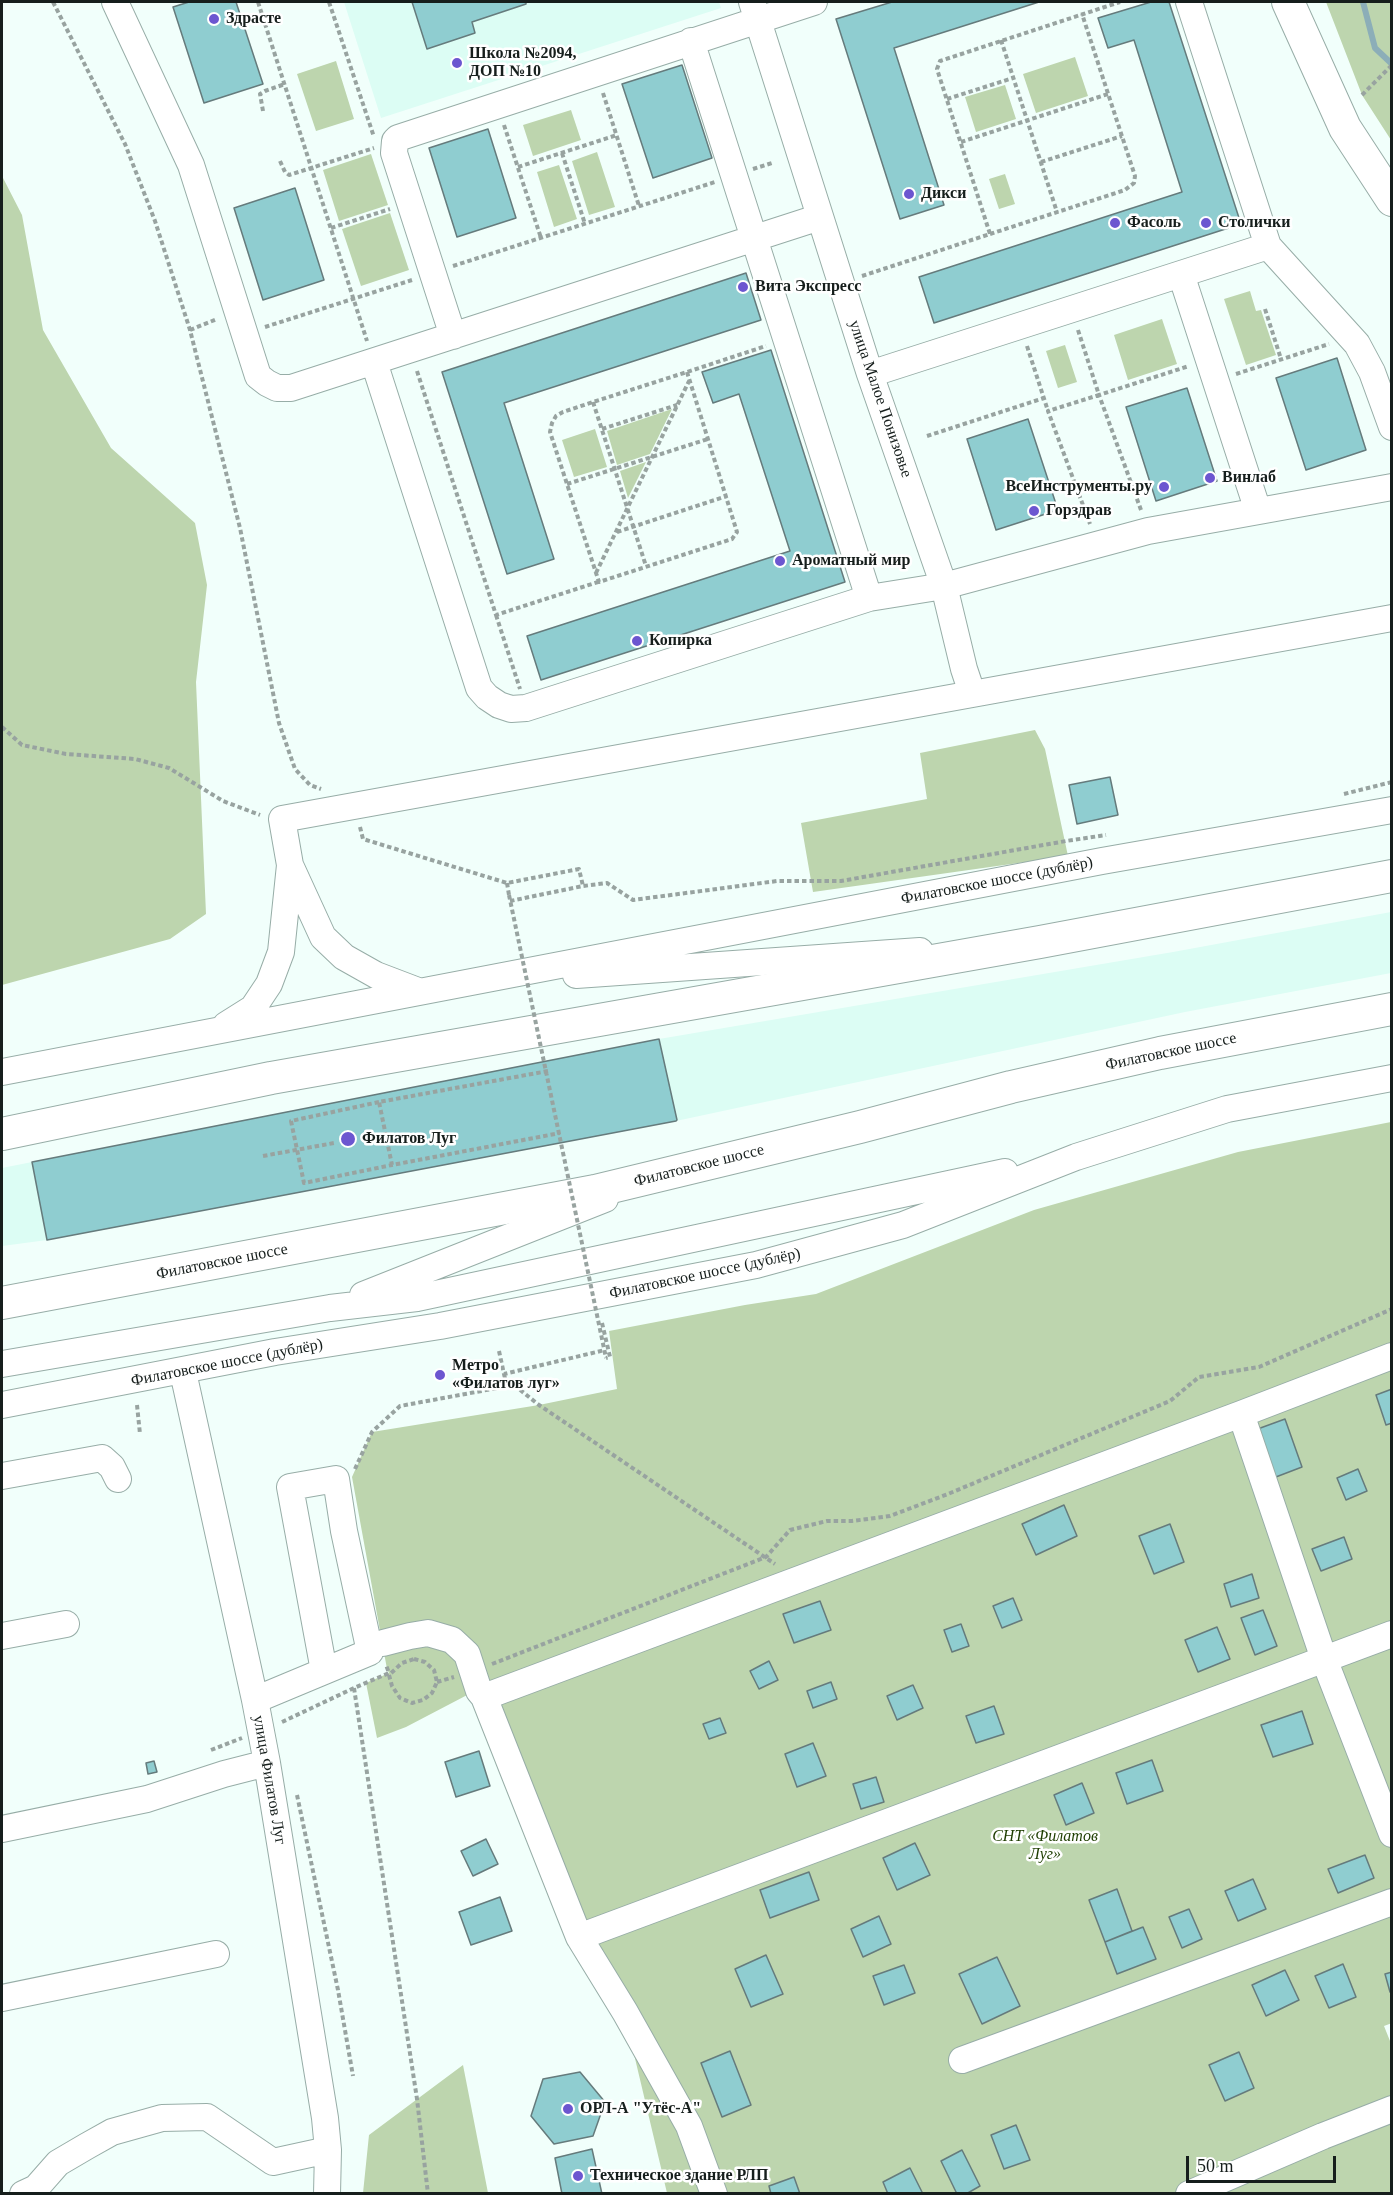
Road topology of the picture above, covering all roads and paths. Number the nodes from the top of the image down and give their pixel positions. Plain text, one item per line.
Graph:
1 (53, 2) edge
2 (115, 2) edge
3 (258, 2) edge
4 (329, 2) edge
5 (814, 2) edge
6 (1120, 2) edge
7 (1189, 2) edge
8 (1288, 2) edge
9 (755, 11) edge
10 (1082, 14) junction
11 (1001, 40) junction
12 (691, 41) junction
13 (1390, 67) edge
14 (596, 72) junction
15 (1014, 78) junction
16 (285, 84) junction
17 (1108, 94) junction
18 (1362, 95) dead end
19 (947, 99) junction
20 (498, 104) junction
21 (263, 111) dead end
22 (1027, 120) junction
23 (617, 135) junction
24 (1122, 136) junction
25 (961, 142) junction
26 (562, 153) junction
27 (280, 161) dead end
28 (1041, 162) junction
29 (772, 163) dead end
30 (518, 167) junction
31 (312, 168) junction
32 (734, 176) junction
33 (1390, 196) edge
34 (410, 202) junction
35 (639, 206) junction
36 (1057, 213) junction
37 (820, 217) junction
38 (585, 224) junction
39 (331, 228) junction
40 (990, 234) junction
41 (541, 238) junction
42 (754, 239) junction
43 (1268, 246) junction
44 (433, 273) junction
45 (1182, 274) junction
46 (841, 282) junction
47 (354, 299) junction
48 (1265, 309) dead end
49 (1071, 310) junction
50 (241, 322) junction
51 (1021, 326) junction
52 (190, 330) junction
53 (453, 336) junction
54 (1351, 337) junction
55 (769, 345) dead end
56 (411, 350) junction
57 (1281, 359) junction
58 (374, 362) junction
59 (1212, 370) junction
60 (687, 372) junction
61 (870, 375) junction
62 (690, 380) junction
63 (1099, 395) junction
64 (1044, 398) junction
65 (594, 402) junction
66 (677, 405) junction
67 (1048, 411) junction
68 (1392, 427) edge
69 (602, 429) junction
70 (927, 436) dead end
71 (708, 439) junction
72 (652, 457) junction
73 (615, 469) junction
74 (567, 484) junction
75 (1392, 487) edge
76 (727, 496) junction
77 (627, 508) junction
78 (1258, 511) junction
79 (633, 526) junction
80 (1149, 531) junction
81 (616, 532) junction
82 (1097, 544) junction
83 (646, 566) junction
84 (596, 573) junction
85 (598, 582) junction
86 (944, 586) junction
87 (869, 598) junction
88 (496, 615) junction
89 (1392, 618) edge
90 (972, 693) junction
91 (526, 708) junction
92 (2, 727) edge
93 (1392, 782) edge
94 (325, 790) dead end
95 (1336, 795) dead end
96 (1392, 810) edge
97 (282, 819) junction
98 (359, 822) dead end
99 (1112, 835) dead end
100 (290, 865) junction
101 (1392, 876) edge
102 (507, 883) junction
103 (583, 886) junction
104 (510, 898) junction
105 (1040, 942) junction
106 (457, 983) junction
107 (418, 991) junction
108 (1392, 1009) edge
109 (216, 1032) junction
110 (548, 1071) junction
111 (2, 1072) edge
112 (1392, 1078) edge
113 (379, 1102) junction
114 (561, 1133) junction
115 (2, 1134) edge
116 (334, 1143) dead end
117 (297, 1149) junction
118 (262, 1156) dead end
119 (1076, 1157) junction
120 (392, 1165) junction
121 (666, 1174) junction
122 (2, 1303) edge
123 (330, 1308) junction
124 (1392, 1309) edge
125 (602, 1323) dead end
126 (604, 1350) junction
127 (500, 1351) dead end
128 (1392, 1356) edge
129 (2, 1364) edge
130 (183, 1372) junction
131 (504, 1374) junction
132 (507, 1386) junction
133 (2, 1405) edge
134 (137, 1405) dead end
135 (1241, 1414) junction
136 (372, 1432) dead end
137 (140, 1434) dead end
138 (2, 1476) edge
139 (118, 1479) dead end
140 (766, 1557) junction
141 (781, 1568) dead end
142 (66, 1624) dead end
143 (1392, 1634) edge
144 (2, 1636) edge
145 (383, 1643) dead end
146 (1324, 1659) junction
147 (324, 1671) junction
148 (473, 1671) junction
149 (437, 1682) junction
150 (366, 1683) dead end
151 (354, 1688) junction
152 (484, 1697) junction
153 (255, 1701) junction
154 (279, 1724) dead end
155 (267, 1763) junction
156 (295, 1785) dead end
157 (2, 1829) edge
158 (1392, 1834) edge
159 (1392, 1902) edge
160 (579, 1937) junction
161 (216, 1954) dead end
162 (2, 1998) edge
163 (962, 2060) dead end
164 (353, 2076) dead end
165 (1392, 2109) edge
166 (328, 2150) junction
167 (24, 2193) edge
168 (327, 2193) edge
169 (428, 2193) edge
170 (714, 2193) edge
171 (1189, 2193) edge

1 - 52 path
2 - 50 street
3 - 16 path
4 - 31 path
5 - 9 street
6 - 10 path
7 - 43 street
8 - 33 main road
9 - 12 street
9 - 37 street, улица Малое Понизовье
10 - 11 path
10 - 17 path
11 - 15 path
11 - 19 path
12 - 14 street
12 - 32 street
13 - 18 path
14 - 20 street
14 - 23 path
15 - 19 path
15 - 22 path
16 - 21 path
16 - 31 path
17 - 22 path
17 - 24 path
19 - 25 path
20 - 30 path
20 - 34 street
22 - 25 path
22 - 28 path
23 - 26 path
23 - 35 path
24 - 28 path
24 - 36 path
25 - 40 path
26 - 30 path
26 - 38 path
27 - 31 path
28 - 36 path
29 - 32 path
30 - 41 path
31 - 39 path
32 - 35 path
32 - 42 street
34 - 39 path
34 - 44 street
35 - 38 path
36 - 40 path
37 - 42 street
37 - 46 street, улица Малое Понизовье
38 - 41 path
39 - 47 path
40 - 46 path
41 - 44 path
42 - 53 street
42 - 87 street
43 - 45 street
43 - 54 street
44 - 47 path
44 - 53 street
45 - 49 street
45 - 59 street
46 - 61 street, улица Малое Понизовье
47 - 50 path
47 - 58 path
48 - 57 path
49 - 51 street
49 - 63 path
50 - 52 path
50 - 58 street
51 - 61 street
51 - 64 path
52 - 94 path
53 - 56 street
54 - 57 path
54 - 68 street
55 - 60 path
56 - 58 street
56 - 88 path
57 - 59 path
58 - 91 street
59 - 63 path
59 - 78 street
60 - 62 path
60 - 65 path
61 - 86 street, улица Малое Понизовье
62 - 66 path
62 - 71 path
63 - 67 path
63 - 80 path
64 - 67 path
64 - 70 path
65 - 69 path
65 - 74 path
66 - 69 path
66 - 72 path
67 - 82 path
69 - 73 path
71 - 72 path
71 - 76 path
72 - 73 path
72 - 77 path
73 - 74 path
73 - 77 path
74 - 84 path
75 - 78 street
76 - 79 path
76 - 83 path
77 - 79 path
77 - 81 path
78 - 80 street
79 - 81 path
79 - 83 path
80 - 82 street
81 - 84 path
82 - 86 street
83 - 85 path
84 - 85 path
85 - 88 path
86 - 87 street
86 - 90 street, улица Малое Понизовье
87 - 91 street
88 - 91 path
89 - 90 street
90 - 97 street
92 - 97 path
93 - 95 path
96 - 106 street, Филатовское шоссе (дублёр)
97 - 100 street
98 - 102 path
99 - 103 path
100 - 107 street
100 - 109 street
101 - 105 main road
102 - 103 path
102 - 104 path
103 - 104 path
104 - 110 path, bridge
105 - 106 street
105 - 115 main road
106 - 107 street, Филатовское шоссе (дублёр)
107 - 109 street, Филатовское шоссе (дублёр)
108 - 121 main road, Филатовское шоссе
109 - 111 street, Филатовское шоссе (дублёр)
110 - 113 path, bridge
110 - 114 path, bridge
112 - 119 street, Филатовское шоссе (дублёр)
113 - 117 path, bridge
113 - 120 path, bridge
114 - 120 path, bridge
114 - 126 path, bridge
116 - 117 path
117 - 118 path
117 - 120 path, bridge
119 - 123 street
119 - 130 street, Филатовское шоссе (дублёр)
121 - 122 main road, Филатовское шоссе
121 - 123 street
123 - 129 street
124 - 140 path
125 - 126 path, bridge
126 - 131 path
127 - 131 path
128 - 135 street
130 - 133 street, Филатовское шоссе (дублёр)
130 - 153 street, улица Филатов Луг
131 - 132 path
132 - 136 path
132 - 140 path
134 - 137 path
135 - 146 street
135 - 152 street
138 - 139 street
140 - 141 path
140 - 148 path
142 - 144 street
143 - 146 street
145 - 148 street
146 - 158 street
146 - 160 street
147 - 147 street
147 - 153 street
148 - 149 path
148 - 152 street
149 - 149 path
150 - 151 path
151 - 154 path
151 - 169 path
152 - 160 street
153 - 155 street, улица Филатов Луг
155 - 157 street
155 - 166 street, улица Филатов Луг
156 - 164 path
159 - 163 street
160 - 170 street
161 - 162 street
165 - 171 street
166 - 167 street
166 - 168 street, улица Филатов Луг

